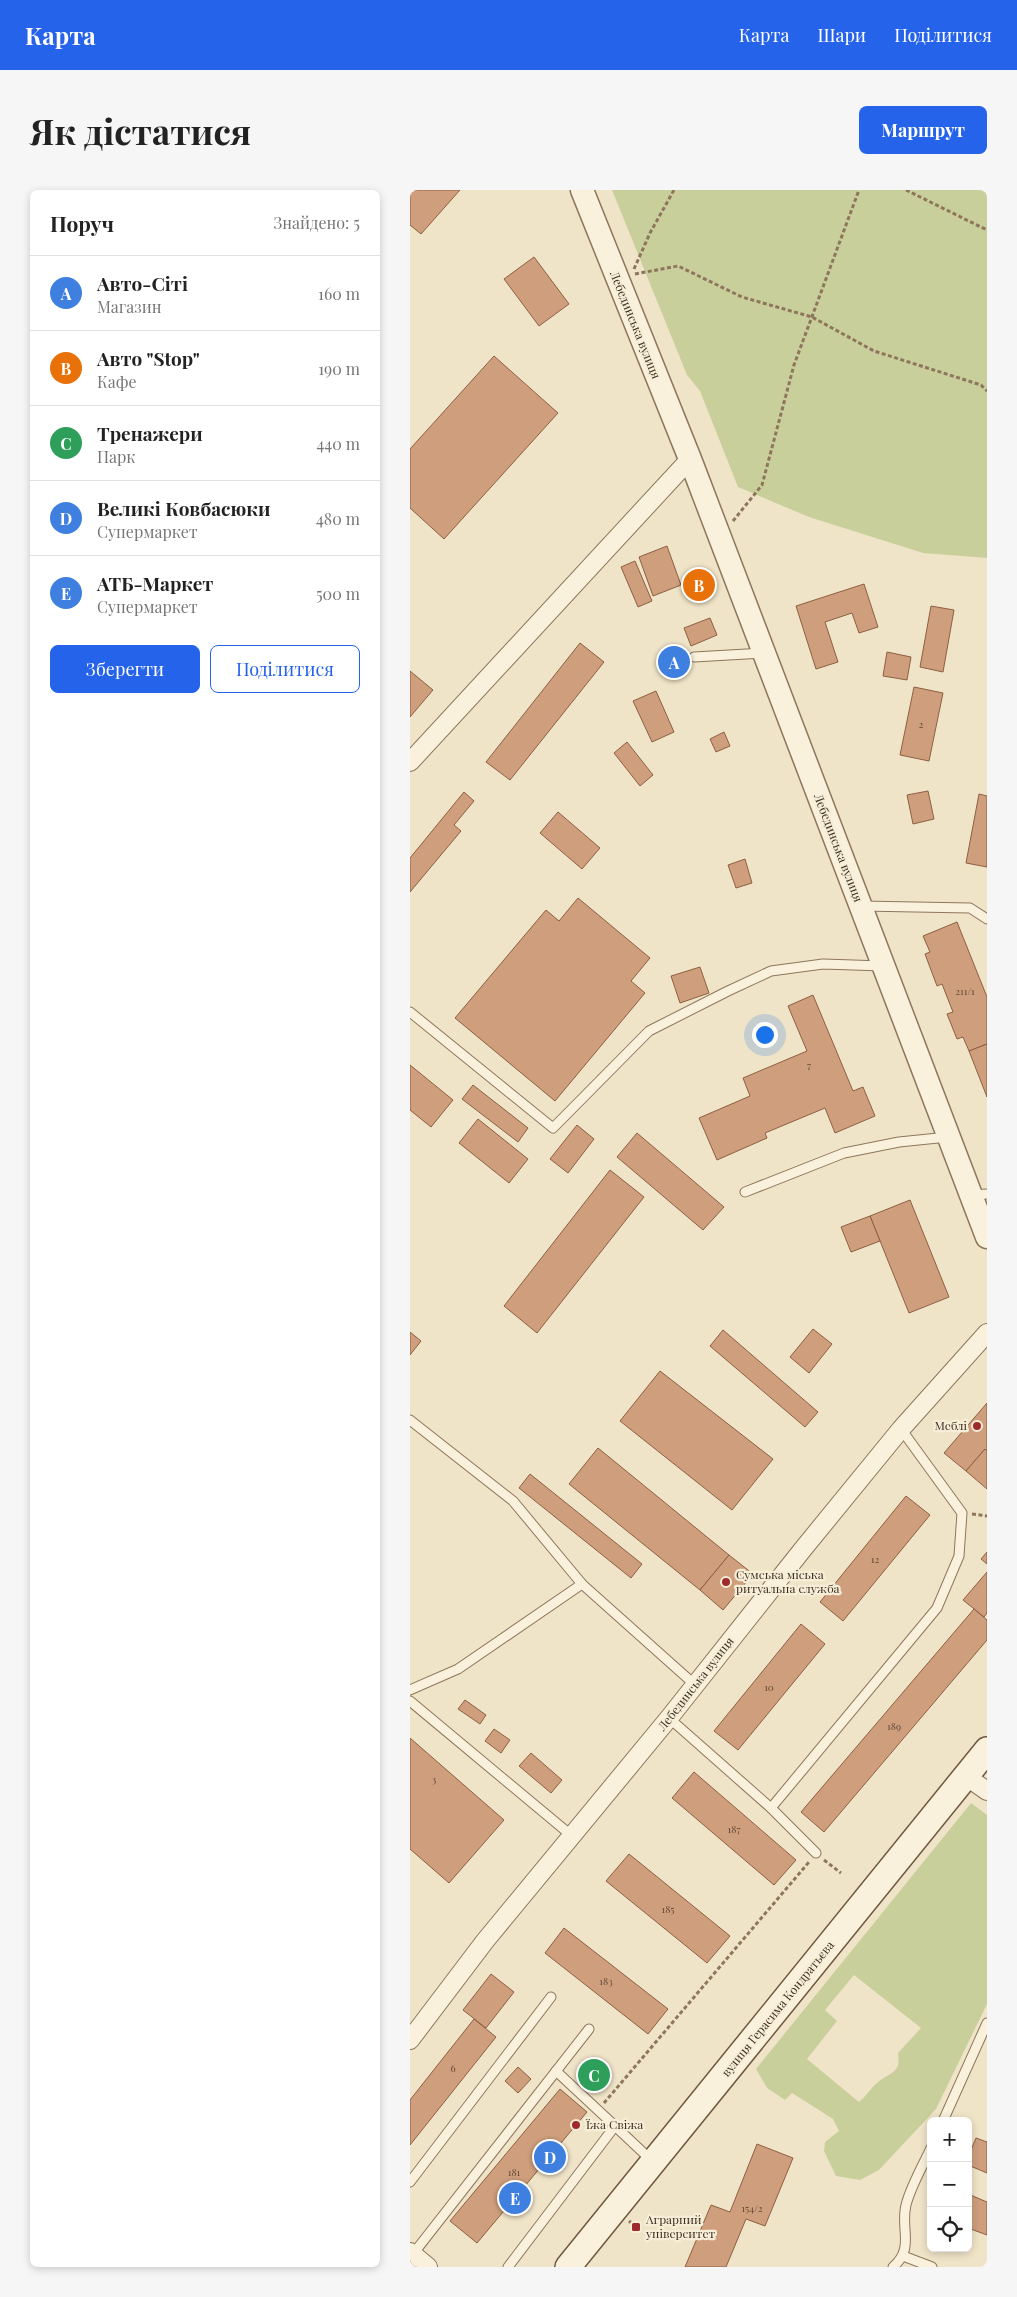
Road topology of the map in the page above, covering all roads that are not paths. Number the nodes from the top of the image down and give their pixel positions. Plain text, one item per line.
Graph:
1 (582, 190) edge
2 (690, 459) junction
3 (764, 653) junction
4 (694, 657) dead end
5 (410, 762) edge
6 (860, 906) junction
7 (987, 920) edge
8 (883, 966) junction
9 (410, 1012) edge
10 (948, 1137) junction
11 (745, 1192) dead end
12 (979, 1194) edge
13 (987, 1237) edge
14 (987, 1332) edge
15 (410, 1420) edge
16 (901, 1429) junction
17 (582, 1584) junction
18 (694, 1684) junction
19 (410, 1690) edge
20 (410, 1701) edge
21 (669, 1718) junction
22 (987, 1750) edge
23 (977, 1784) edge
24 (771, 1808) junction
25 (572, 1836) junction
26 (816, 1853) road end
27 (551, 1997) dead end
28 (987, 2023) edge
29 (589, 2029) dead end
30 (410, 2040) edge
31 (556, 2071) junction
32 (945, 2117) edge
33 (615, 2126) junction
34 (927, 2157) edge
35 (653, 2162) junction
36 (410, 2182) edge
37 (411, 2253) edge
38 (904, 2256) junction
39 (428, 2267) edge
40 (508, 2267) edge
41 (568, 2267) edge
42 (893, 2267) edge
43 (932, 2267) edge

1 - 2 street, Лебединська вулиця
2 - 3 street, Лебединська вулиця
2 - 5 street
3 - 4 lane
3 - 6 street, Лебединська вулиця
6 - 7 lane
6 - 8 street, Лебединська вулиця
8 - 9 lane
8 - 10 street, Лебединська вулиця
10 - 11 lane
10 - 12 street, Лебединська вулиця
12 - 13 street, Лебединська вулиця
14 - 16 street, Лебединська вулиця
15 - 17 lane
16 - 18 street, Лебединська вулиця
16 - 24 lane
17 - 18 lane
17 - 19 lane
18 - 21 street, Лебединська вулиця
20 - 25 lane
21 - 24 lane
21 - 25 street, Лебединська вулиця
22 - 23 main road, вулиця Герасима Кондратьєва
23 - 35 main road, вулиця Герасима Кондратьєва
24 - 26 lane
25 - 30 street, Лебединська вулиця
27 - 36 lane
28 - 32 lane
29 - 31 lane
31 - 33 lane
31 - 37 lane
33 - 35 lane
33 - 40 lane
34 - 38 lane
35 - 41 main road, вулиця Герасима Кондратьєва
37 - 39 street
38 - 42 lane
38 - 43 lane

